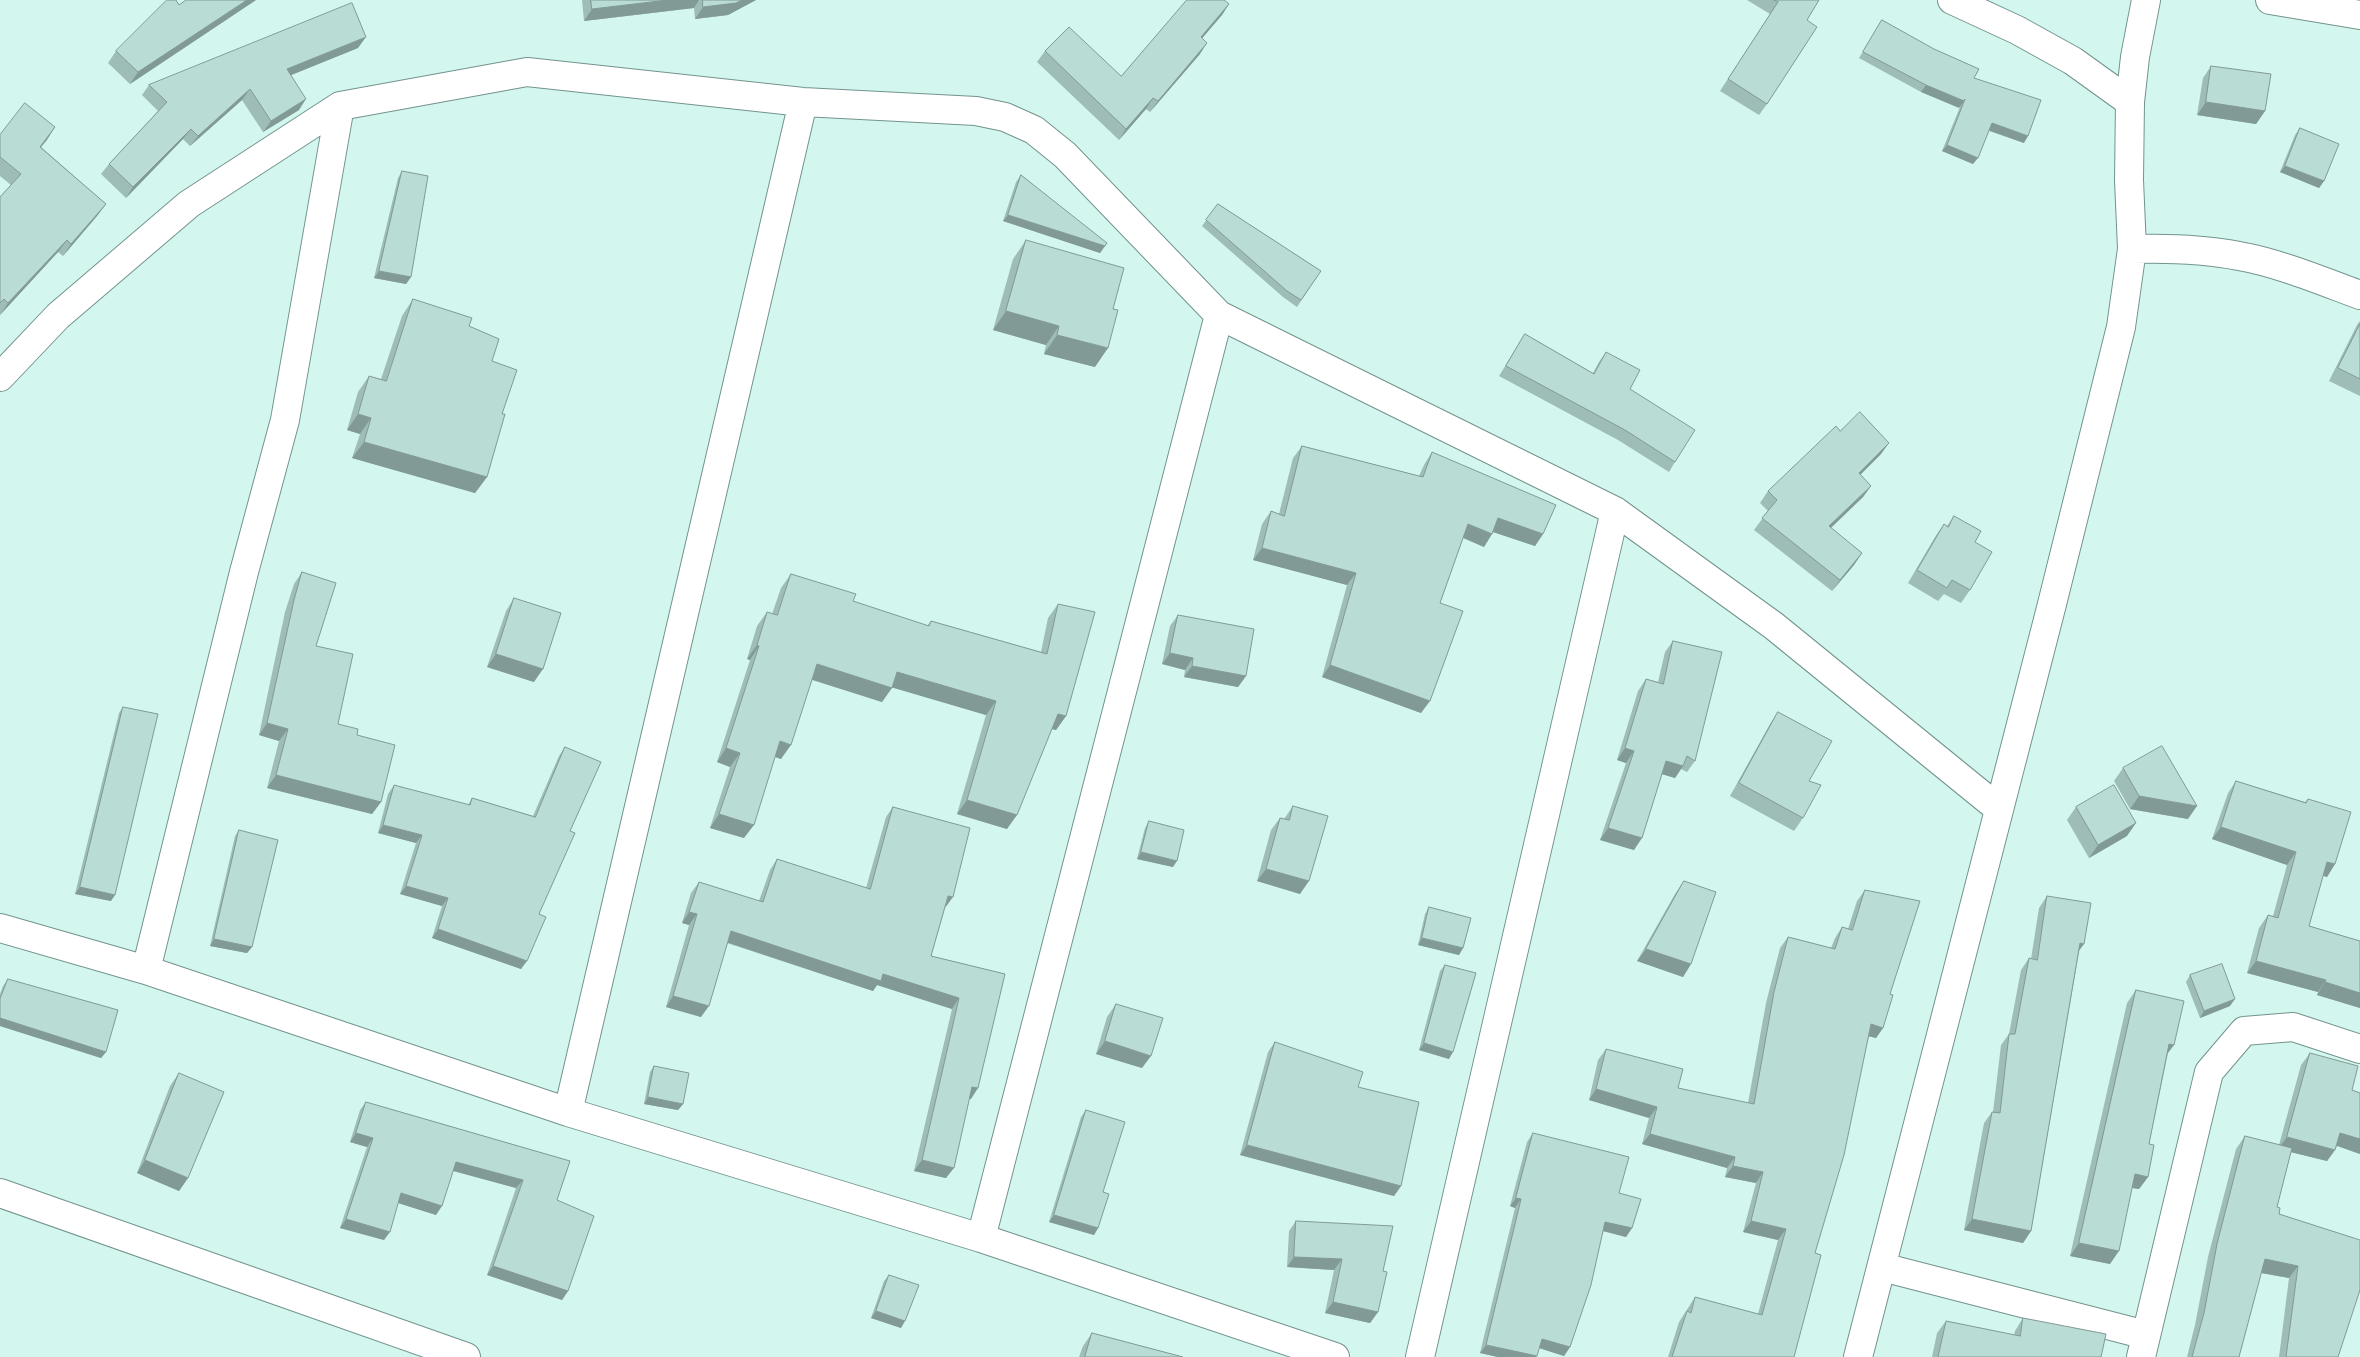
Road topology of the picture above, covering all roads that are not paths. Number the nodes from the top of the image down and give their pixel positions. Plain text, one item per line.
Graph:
1 (1952, 0) edge
2 (2146, 0) edge
3 (2270, 0) edge
4 (2360, 15) edge
5 (803, 102) junction
6 (2130, 102) junction
7 (340, 106) junction
8 (2132, 249) junction
9 (2360, 295) edge
10 (1219, 315) junction
11 (0, 377) edge
12 (1615, 511) junction
13 (1999, 809) junction
14 (0, 928) edge
15 (146, 970) junction
16 (2360, 1049) edge
17 (568, 1112) junction
18 (0, 1193) edge
19 (981, 1238) junction
20 (1882, 1267) junction
21 (2144, 1346) edge
22 (466, 1357) edge
23 (1335, 1357) edge
24 (1420, 1357) edge
25 (1858, 1357) edge

1 - 6 street
2 - 6 street
3 - 4 street
5 - 7 street
5 - 10 street
5 - 17 street
6 - 8 street
7 - 11 street
7 - 15 street
8 - 9 street
8 - 13 street
10 - 12 street
10 - 19 street
12 - 13 street
12 - 24 street
13 - 20 street
14 - 15 street
15 - 17 street
16 - 21 street
17 - 19 street
18 - 22 street
19 - 23 street
20 - 21 street
20 - 25 street

